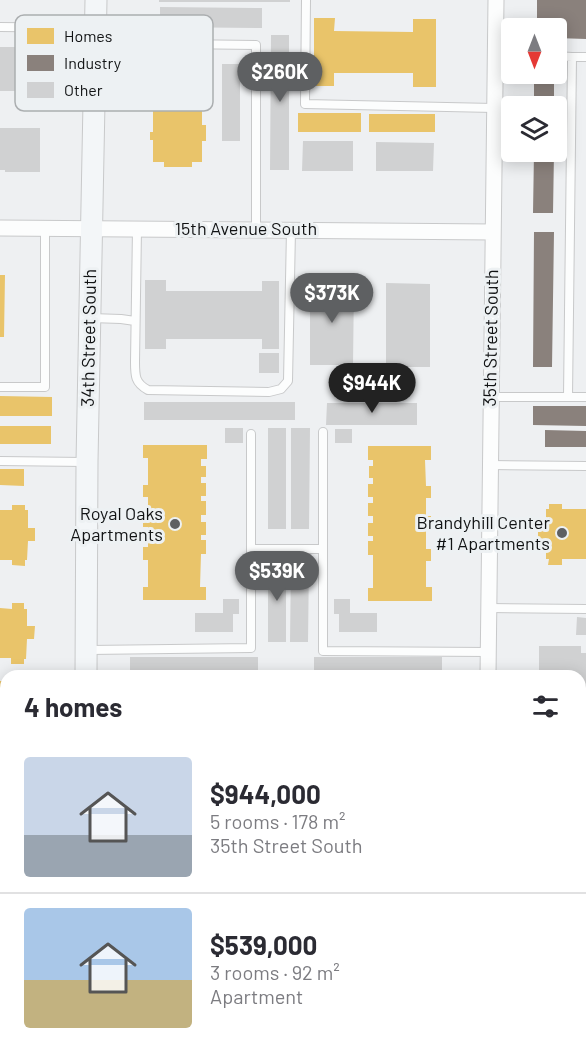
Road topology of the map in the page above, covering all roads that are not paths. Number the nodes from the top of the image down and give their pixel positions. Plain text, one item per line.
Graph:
1 (96, 0) edge
2 (306, 0) edge
3 (496, 0) edge
4 (96, 15) edge
5 (0, 27) edge
6 (15, 28) edge
7 (213, 43) edge
8 (495, 54) junction
9 (501, 54) edge
10 (567, 57) edge
11 (572, 57) junction
12 (586, 57) edge
13 (494, 108) junction
14 (93, 111) edge
15 (0, 228) edge
16 (45, 228) junction
17 (91, 228) junction
18 (137, 229) junction
19 (256, 229) junction
20 (291, 229) junction
21 (493, 232) junction
22 (89, 318) junction
23 (135, 321) junction
24 (0, 387) edge
25 (568, 397) junction
26 (586, 397) edge
27 (490, 398) junction
28 (323, 432) dead end
29 (251, 435) dead end
30 (0, 461) edge
31 (87, 462) junction
32 (489, 465) junction
33 (586, 466) edge
34 (251, 549) junction
35 (323, 549) junction
36 (489, 608) junction
37 (586, 609) edge
38 (86, 650) junction
39 (489, 652) junction
40 (86, 670) edge
41 (488, 670) edge

1 - 4 street, 34th Street South
2 - 13 lane
3 - 8 street, 35th Street South
5 - 6 lane
7 - 19 lane
8 - 9 lane
8 - 13 street, 35th Street South
10 - 11 lane
11 - 12 lane
11 - 25 lane
13 - 21 street, 35th Street South
14 - 17 street, 34th Street South
15 - 16 street, 15th Avenue South
16 - 17 street, 15th Avenue South
16 - 24 lane
17 - 18 street, 15th Avenue South
17 - 22 street, 34th Street South
18 - 19 street, 15th Avenue South
18 - 23 lane
19 - 20 street, 15th Avenue South
20 - 21 street, 15th Avenue South
20 - 23 lane
21 - 27 street, 35th Street South
22 - 23 lane
22 - 31 street, 34th Street South
25 - 26 lane
25 - 27 lane
27 - 32 street, 35th Street South
28 - 35 lane
29 - 34 lane
30 - 31 lane
31 - 38 street, 34th Street South
32 - 33 lane
32 - 36 street, 35th Street South
34 - 35 lane
34 - 38 lane
35 - 39 lane
36 - 37 lane
36 - 39 street, 35th Street South
38 - 40 street, 34th Street South
39 - 41 street, 35th Street South

